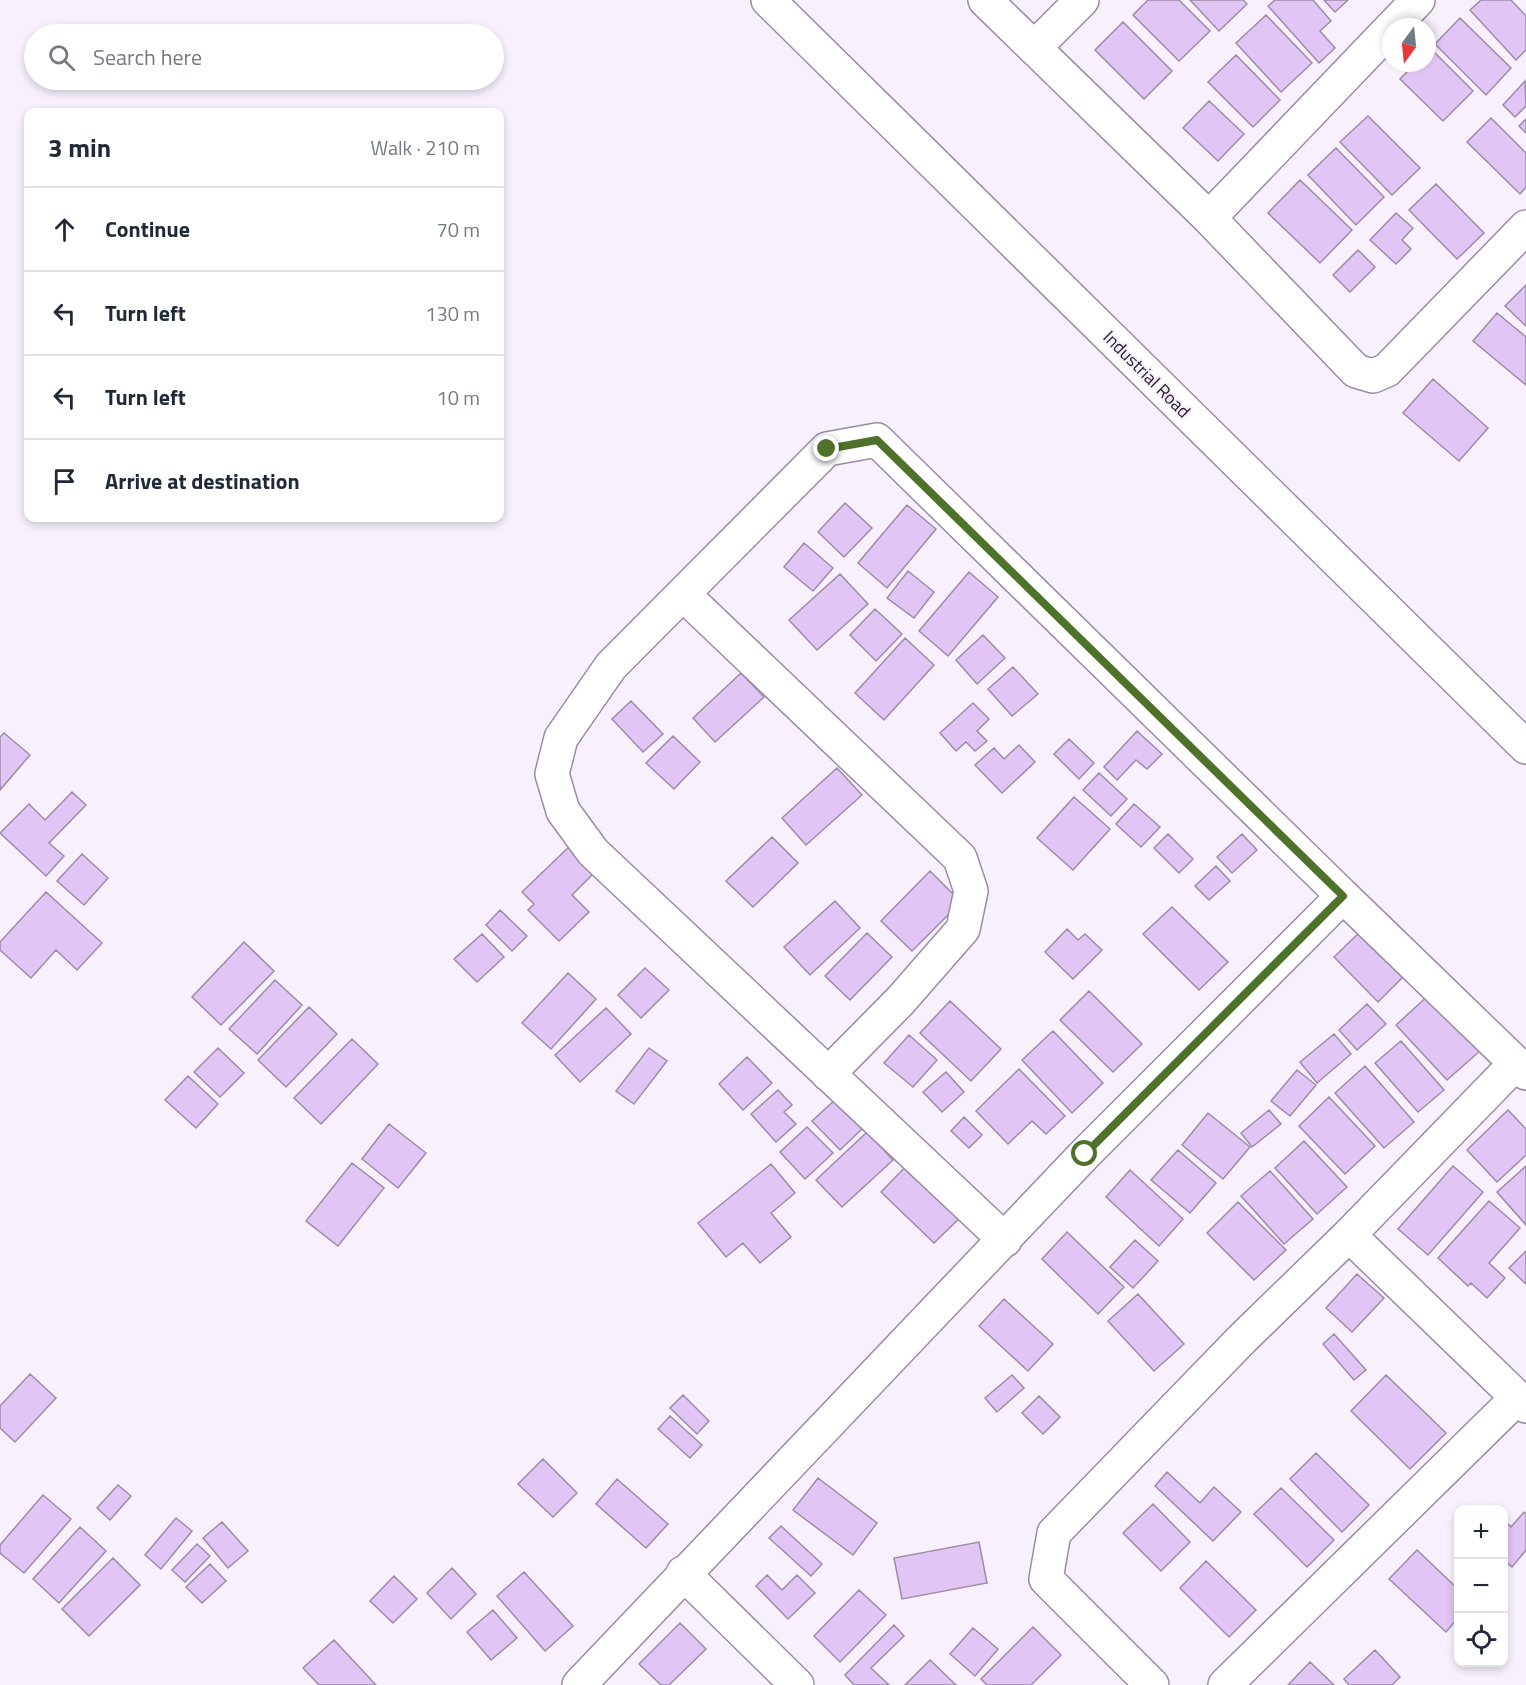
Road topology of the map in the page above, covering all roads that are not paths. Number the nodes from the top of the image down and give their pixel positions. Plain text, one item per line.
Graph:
1 (768, 0) edge
2 (985, 0) edge
3 (1082, 0) edge
4 (1418, 0) edge
5 (1401, 18) edge
6 (1382, 38) edge
7 (1034, 48) junction
8 (1209, 218) junction
9 (1526, 227) edge
10 (683, 594) junction
11 (1526, 747) edge
12 (1343, 896) junction
13 (1521, 1068) edge
14 (828, 1074) junction
15 (1349, 1235) junction
16 (1005, 1240) junction
17 (1522, 1402) edge
18 (683, 1573) junction
19 (579, 1685) edge
20 (797, 1685) edge
21 (1152, 1685) edge
22 (1225, 1685) edge

1 - 11 street, Industrial Road
2 - 7 street
3 - 7 street
4 - 5 street
6 - 8 street
7 - 8 street
8 - 9 street
10 - 12 street
10 - 14 street
10 - 14 street
12 - 13 street
12 - 16 street
13 - 15 street
14 - 16 street
15 - 17 street
15 - 21 street
16 - 18 street
17 - 22 street
18 - 19 street
18 - 20 street

